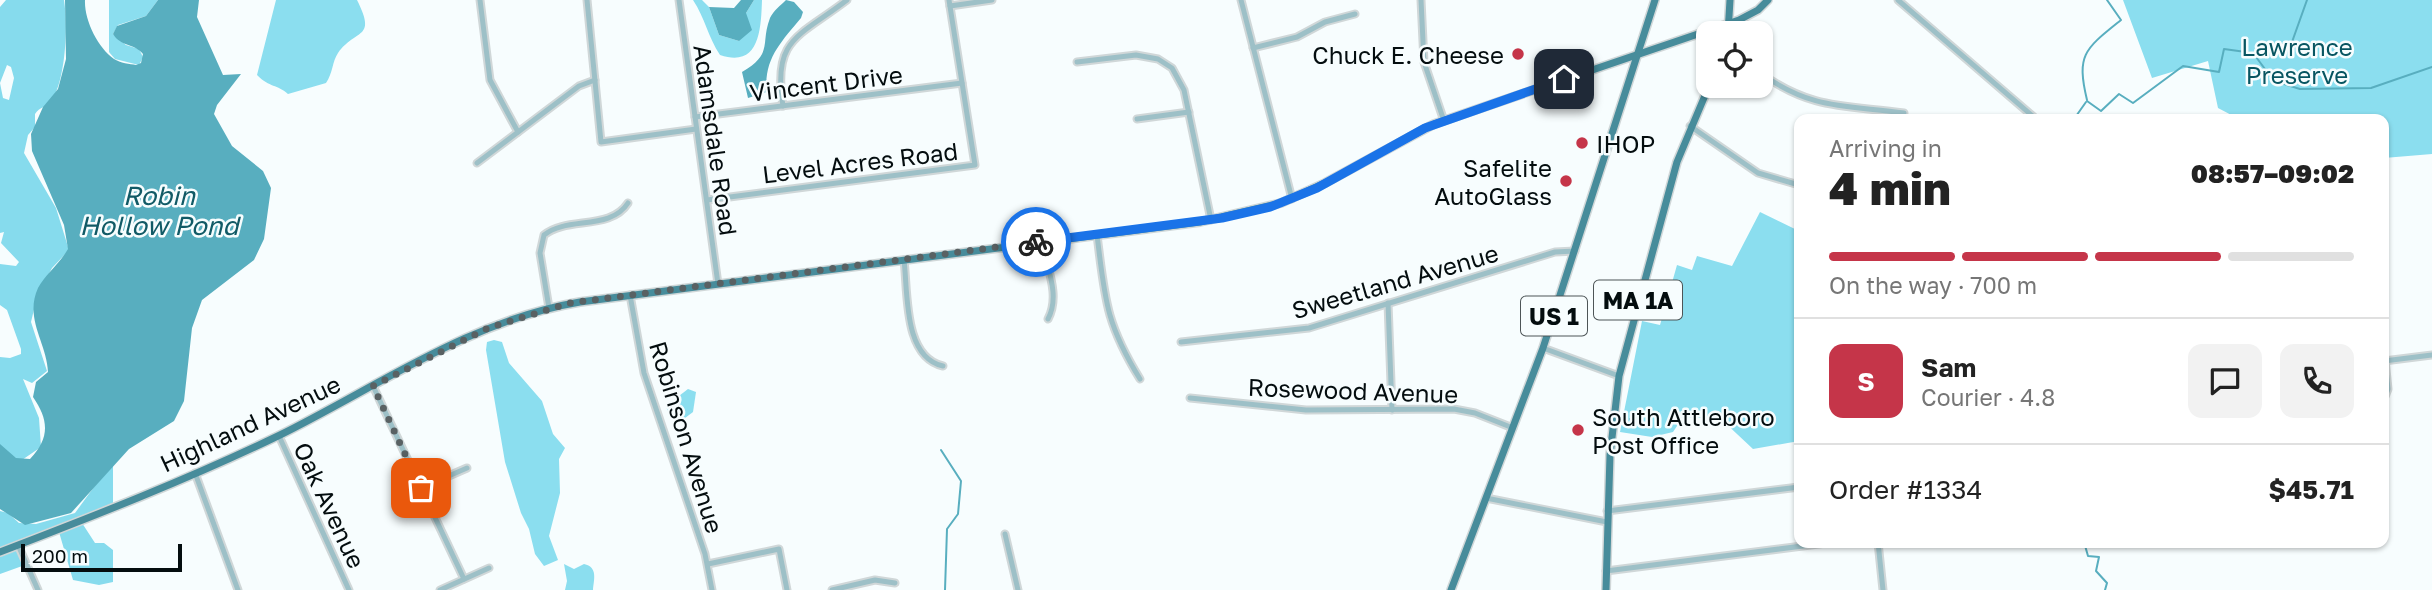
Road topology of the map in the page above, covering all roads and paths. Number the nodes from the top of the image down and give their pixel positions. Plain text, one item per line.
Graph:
1 (480, 0) edge
2 (587, 0) edge
3 (679, 0) edge
4 (847, 0) edge
5 (992, 0) edge
6 (1241, 0) edge
7 (1421, 0) edge
8 (1655, 0) edge
9 (1730, 0) edge
10 (1768, 0) edge
11 (1898, 0) edge
12 (949, 3) edge
13 (1354, 14) dead end
14 (1729, 21) edge
15 (1734, 21) edge
16 (1696, 34) edge
17 (1253, 48) junction
18 (1638, 52) junction
19 (1077, 62) dead end
20 (595, 80) junction
21 (1773, 82) edge
22 (962, 83) junction
23 (1703, 98) edge
24 (783, 106) junction
25 (1882, 110) junction
26 (1189, 112) junction
27 (1904, 113) dead end
28 (1882, 114) edge
29 (2030, 114) edge
30 (695, 117) junction
31 (1138, 119) dead end
32 (1444, 121) junction
33 (1690, 126) junction
34 (696, 129) junction
35 (518, 132) junction
36 (477, 163) dead end
37 (1794, 184) edge
38 (1292, 199) junction
39 (707, 200) junction
40 (628, 203) dead end
41 (1212, 220) junction
42 (1097, 235) junction
43 (1042, 242) junction
44 (1575, 251) junction
45 (904, 260) junction
46 (718, 284) junction
47 (630, 295) junction
48 (1388, 303) junction
49 (549, 308) junction
50 (1048, 319) dead end
51 (1181, 342) dead end
52 (1543, 348) junction
53 (2432, 355) edge
54 (2389, 360) edge
55 (943, 366) dead end
56 (1619, 376) junction
57 (1140, 379) dead end
58 (373, 386) junction
59 (1190, 398) dead end
60 (1392, 410) junction
61 (1513, 428) junction
62 (278, 436) junction
63 (467, 468) dead end
64 (195, 473) junction
65 (421, 488) junction
66 (1794, 488) edge
67 (1486, 498) junction
68 (1607, 511) junction
69 (1607, 522) junction
70 (1005, 534) dead end
71 (18, 545) junction
72 (1794, 547) edge
73 (1879, 548) edge
74 (0, 552) edge
75 (708, 564) junction
76 (489, 568) dead end
77 (1606, 571) junction
78 (464, 579) junction
79 (895, 583) dead end
80 (856, 587) edge
81 (38, 590) edge
82 (238, 590) edge
83 (349, 590) edge
84 (440, 590) edge
85 (712, 590) edge
86 (787, 590) edge
87 (832, 590) edge
88 (1018, 590) edge
89 (1451, 590) edge
90 (1606, 590) edge
91 (1883, 590) edge

1 - 35 street
2 - 20 street
3 - 30 street, Adamsdale Road
4 - 24 street
5 - 12 street
6 - 17 street
7 - 32 street
8 - 18 main road, US 1
9 - 14 main road
10 - 15 main road, Highland Avenue
11 - 29 street
12 - 22 street
13 - 17 street
16 - 18 main road, Highland Avenue
17 - 38 street
18 - 32 main road, Highland Avenue
18 - 44 main road, US 1
19 - 26 street
20 - 34 street
20 - 35 street
21 - 25 street
22 - 24 street, Vincent Drive
22 - 39 street, Level Acres Road
23 - 33 main road, MA 1A
24 - 30 street, Vincent Drive
25 - 27 street
25 - 28 street
26 - 31 street
26 - 41 street
30 - 34 street, Adamsdale Road
32 - 38 main road, Highland Avenue
33 - 37 street
33 - 56 main road, MA 1A
34 - 39 street, Adamsdale Road
35 - 36 street
38 - 41 main road, Highland Avenue
39 - 46 street, Adamsdale Road
40 - 49 street
41 - 42 main road, Highland Avenue
42 - 43 main road, Highland Avenue
42 - 57 street
43 - 45 main road, Highland Avenue
43 - 50 street
44 - 48 street, Sweetland Avenue
44 - 52 main road, US 1
45 - 46 main road, Highland Avenue
45 - 55 street
46 - 47 main road, Highland Avenue
47 - 49 main road, Highland Avenue
47 - 75 street, Robinson Avenue
48 - 51 street, Sweetland Avenue
48 - 60 street
49 - 58 main road, Highland Avenue
52 - 56 street
52 - 61 main road, US 1
53 - 54 street
56 - 68 main road, MA 1A
58 - 62 main road, Highland Avenue
58 - 65 street
59 - 60 street, Rosewood Avenue
60 - 61 street, Rosewood Avenue
61 - 67 main road, US 1
62 - 64 main road, Highland Avenue
62 - 83 street, Oak Avenue
63 - 65 street
64 - 71 main road, Highland Avenue
64 - 82 street
65 - 78 street
66 - 68 street
67 - 69 street
67 - 89 main road, US 1
68 - 69 main road, MA 1A
69 - 77 main road, MA 1A
70 - 88 street
71 - 74 main road, Highland Avenue
71 - 81 street
72 - 77 street
73 - 91 street
75 - 85 street, Robinson Avenue
75 - 86 street
76 - 78 street
77 - 90 main road, MA 1A
78 - 84 street
79 - 80 street
80 - 87 street

